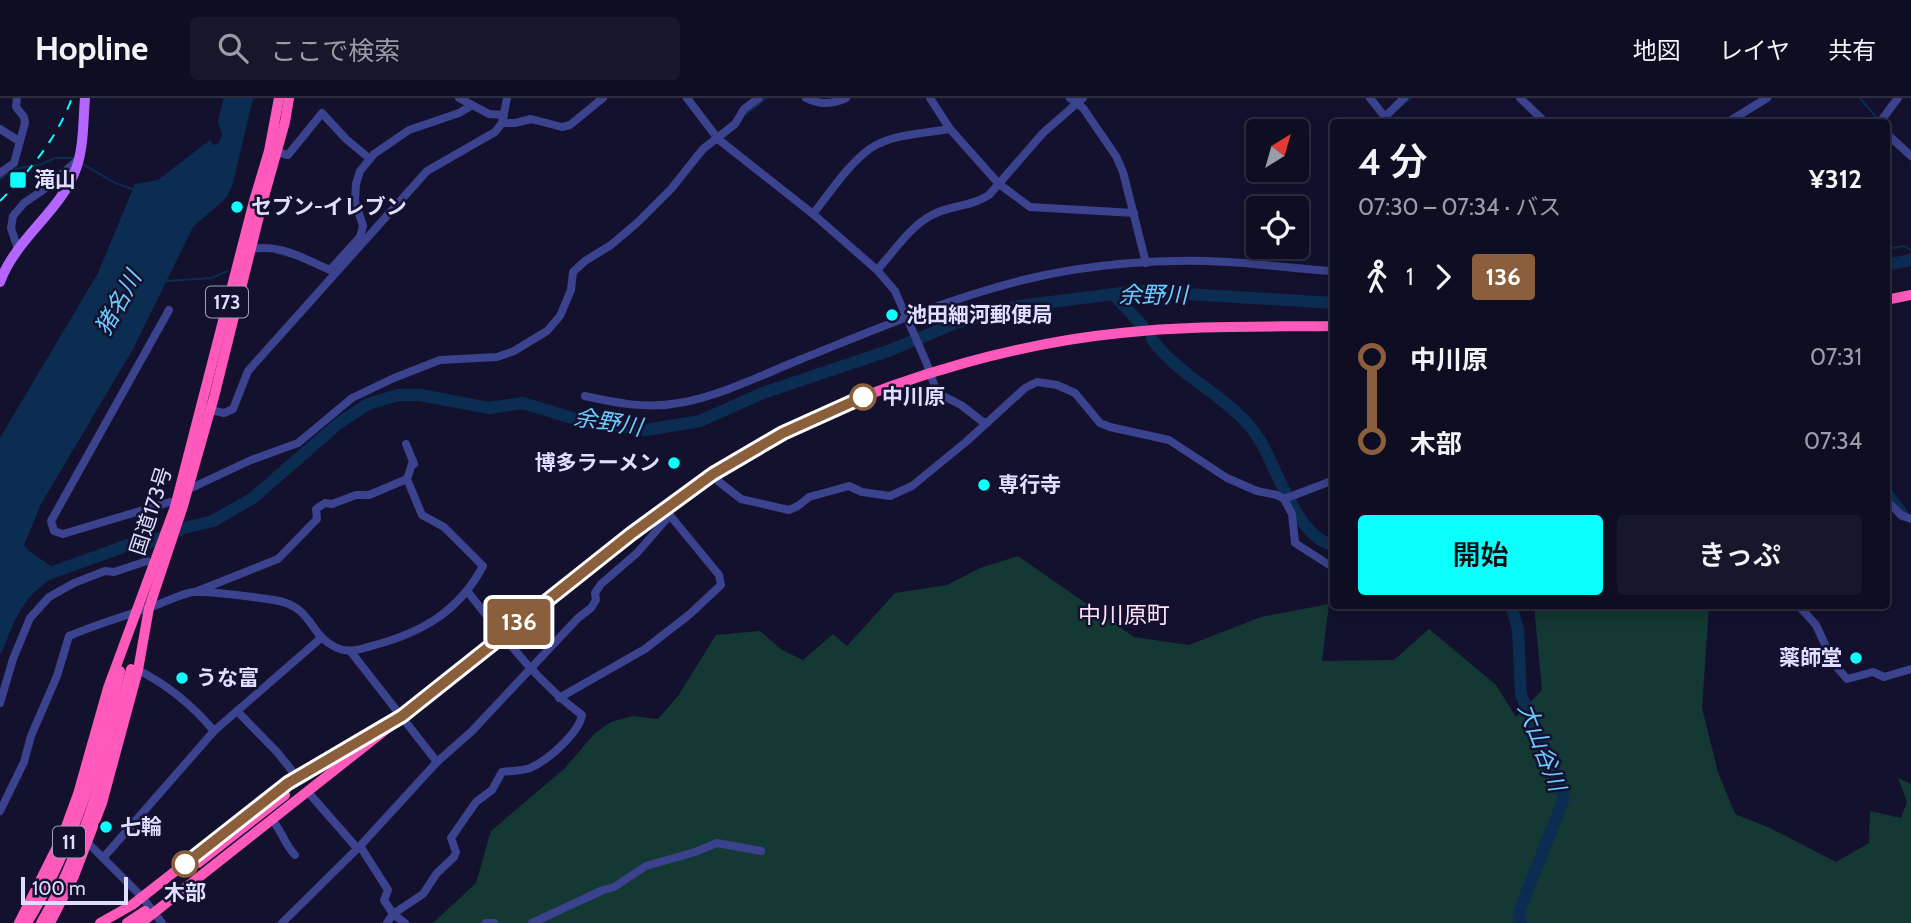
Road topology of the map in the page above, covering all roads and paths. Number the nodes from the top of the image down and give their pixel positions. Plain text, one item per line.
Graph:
1 (17, 98) edge
2 (85, 98) edge
3 (279, 98) edge
4 (289, 98) edge
5 (459, 98) edge
6 (507, 98) edge
7 (603, 98) edge
8 (687, 98) edge
9 (759, 98) edge
10 (806, 98) edge
11 (846, 98) edge
12 (930, 98) edge
13 (1370, 98) edge
14 (1404, 98) edge
15 (1520, 98) edge
16 (1767, 98) edge
17 (1898, 98) edge
18 (1076, 100) edge
19 (471, 106) junction
20 (503, 119) junction
21 (1387, 119) edge
22 (1389, 119) edge
23 (1542, 119) edge
24 (1733, 119) edge
25 (1882, 119) edge
26 (0, 129) edge
27 (950, 129) junction
28 (1890, 137) edge
29 (718, 139) junction
30 (19, 141) junction
31 (273, 151) junction
32 (1911, 156) edge
33 (80, 158) junction
34 (370, 159) junction
35 (0, 173) edge
36 (999, 184) junction
37 (1134, 213) junction
38 (813, 214) junction
39 (11, 229) junction
40 (2, 232) dead end
41 (363, 240) junction
42 (18, 248) junction
43 (250, 249) junction
44 (1146, 263) junction
45 (877, 270) junction
46 (1330, 271) edge
47 (0, 282) edge
48 (1911, 295) edge
49 (1890, 299) edge
50 (169, 310) dead end
51 (909, 320) junction
52 (1330, 326) edge
53 (929, 369) junction
54 (585, 396) dead end
55 (205, 409) junction
56 (988, 422) junction
57 (406, 444) dead end
58 (713, 474) junction
59 (407, 479) junction
60 (1330, 482) edge
61 (1284, 499) junction
62 (179, 500) junction
63 (1890, 504) edge
64 (667, 512) junction
65 (1911, 519) edge
66 (163, 552) junction
67 (147, 561) dead end
68 (1330, 565) edge
69 (193, 592) junction
70 (468, 592) junction
71 (1802, 609) edge
72 (148, 612) junction
73 (134, 617) junction
74 (502, 636) junction
75 (321, 638) junction
76 (351, 652) junction
77 (531, 668) junction
78 (1911, 669) edge
79 (138, 670) junction
80 (559, 698) junction
81 (0, 703) edge
82 (237, 711) junction
83 (402, 716) junction
84 (214, 731) junction
85 (368, 745) junction
86 (342, 750) junction
87 (102, 758) junction
88 (437, 762) junction
89 (297, 777) junction
90 (307, 791) junction
91 (0, 811) edge
92 (272, 820) junction
93 (88, 843) junction
94 (359, 847) junction
95 (761, 852) dead end
96 (295, 855) dead end
97 (103, 858) junction
98 (142, 897) junction
99 (58, 909) junction
100 (155, 913) junction
101 (393, 914) junction
102 (107, 921) edge
103 (19, 923) edge
104 (27, 923) edge
105 (41, 923) edge
106 (50, 923) edge
107 (61, 923) edge
108 (94, 923) edge
109 (127, 923) edge
110 (141, 923) edge
111 (162, 923) edge
112 (282, 923) edge
113 (387, 923) edge
114 (405, 923) edge
115 (486, 923) edge
116 (494, 923) edge
117 (532, 923) edge

1 - 30 street
2 - 33 main road
3 - 31 highway, 国道173号 / 173
4 - 31 highway, 国道173号 / 173
5 - 19 street
6 - 20 street
7 - 20 street
8 - 29 street
9 - 29 street
10 - 11 street
12 - 27 street
13 - 21 street
14 - 22 street
15 - 23 street
16 - 24 street
17 - 25 street
18 - 36 street
18 - 37 street
19 - 20 street
19 - 34 street
20 - 41 street
26 - 30 street
27 - 36 street
27 - 38 street
28 - 32 street
29 - 38 street
29 - 62 street
30 - 35 street
31 - 34 street
31 - 43 highway, 国道173号 / 173
31 - 55 highway, 国道173号 / 173
33 - 39 street
33 - 42 main road
34 - 41 street
36 - 37 street
36 - 45 street
37 - 44 street
38 - 45 street
39 - 40 street
39 - 42 street
41 - 43 street
41 - 55 street
42 - 47 main road
43 - 55 highway, 国道173号 / 173
44 - 46 street
44 - 51 street
45 - 51 street
48 - 49 highway
50 - 62 street
51 - 53 street
51 - 54 street
52 - 53 highway
53 - 56 street
53 - 58 highway
55 - 62 highway, 国道173号 / 173
56 - 58 street
56 - 61 street
57 - 59 street
58 - 64 highway
59 - 69 street
59 - 70 street
60 - 61 street
61 - 68 street
62 - 66 highway, 国道173号 / 173
63 - 65 street
64 - 74 highway
64 - 77 street
64 - 80 street
66 - 72 highway, 国道173号 / 173
66 - 73 highway, 国道173号 / 173
67 - 81 street
69 - 72 street
69 - 75 street
70 - 74 street
70 - 76 street
71 - 78 street
72 - 73 street
72 - 79 highway, 国道173号 / 173
72 - 87 highway
73 - 87 highway
73 - 91 street
73 - 103 highway, 国道173号 / 173
74 - 77 street
74 - 83 highway
75 - 76 street
75 - 82 street
76 - 83 street
77 - 80 street
77 - 88 street
79 - 84 street
79 - 93 highway, 国道173号 / 173
80 - 101 street
82 - 84 street
82 - 89 street
83 - 85 highway
83 - 86 highway
83 - 88 street
84 - 97 street
85 - 90 highway
85 - 109 highway
86 - 89 highway
86 - 102 highway
87 - 104 highway, 11
87 - 105 highway
88 - 94 street
89 - 98 highway
90 - 92 highway
90 - 94 street
92 - 96 street
92 - 100 highway
93 - 97 street
93 - 99 highway, 国道173号 / 173
94 - 101 street
94 - 112 street
95 - 117 street
97 - 98 street
98 - 100 street
98 - 102 highway
99 - 106 highway, 国道173号 / 173
99 - 107 highway
100 - 110 highway
100 - 111 street
101 - 113 street
101 - 114 street
102 - 108 highway
115 - 116 street

